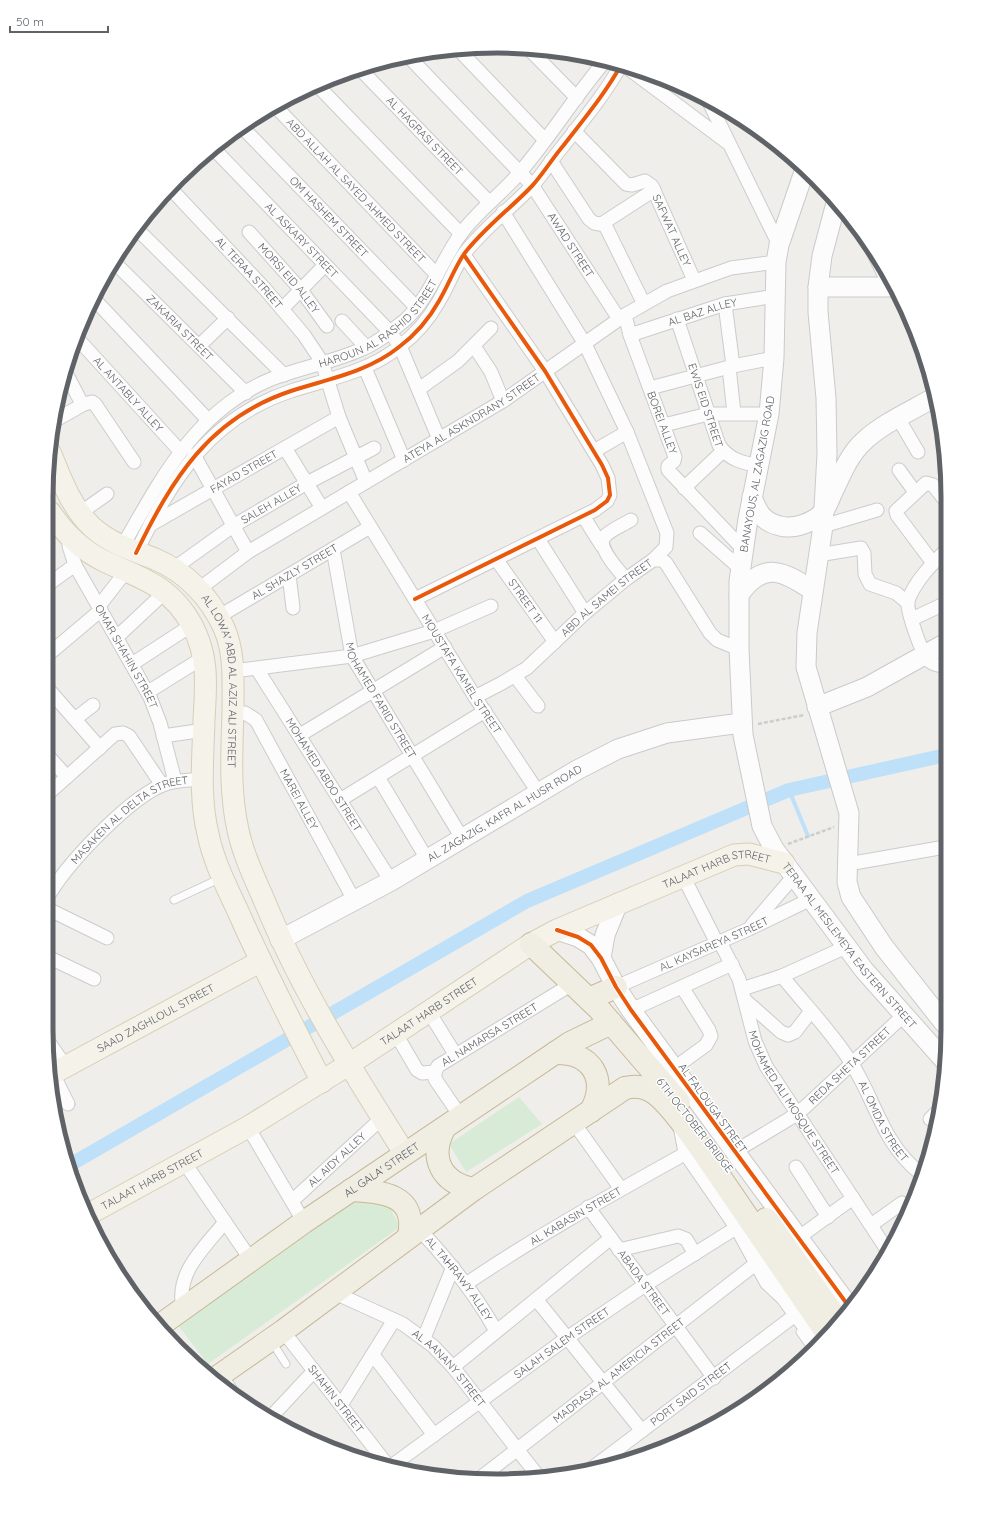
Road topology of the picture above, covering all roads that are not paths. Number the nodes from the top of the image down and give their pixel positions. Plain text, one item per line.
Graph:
1 (463, 54) edge
2 (535, 55) edge
3 (413, 61) edge
4 (602, 66) edge
5 (618, 70) edge
6 (364, 74) edge
7 (640, 77) edge
8 (321, 90) edge
9 (576, 98) junction
10 (280, 109) edge
11 (712, 109) edge
12 (246, 131) edge
13 (574, 131) junction
14 (545, 140) junction
15 (730, 144) junction
16 (217, 153) edge
17 (551, 161) junction
18 (521, 172) junction
19 (803, 175) edge
20 (532, 185) junction
21 (654, 190) junction
22 (174, 192) edge
23 (489, 202) junction
24 (835, 209) edge
25 (503, 212) junction
26 (603, 223) junction
27 (249, 232) dead end
28 (141, 233) edge
29 (461, 234) junction
30 (777, 253) junction
31 (464, 255) junction
32 (325, 265) junction
33 (118, 266) edge
34 (437, 275) junction
35 (694, 280) junction
36 (818, 287) junction
37 (888, 287) edge
38 (301, 290) junction
39 (776, 296) junction
40 (98, 303) edge
41 (644, 304) junction
42 (725, 304) junction
43 (416, 307) junction
44 (282, 309) junction
45 (622, 317) junction
46 (228, 318) junction
47 (677, 319) junction
48 (342, 321) dead end
49 (327, 326) dead end
50 (491, 328) dead end
51 (390, 332) junction
52 (630, 335) junction
53 (81, 343) edge
54 (585, 344) junction
55 (199, 346) junction
56 (400, 346) junction
57 (474, 346) junction
58 (366, 347) junction
59 (774, 358) junction
60 (322, 362) junction
61 (731, 367) junction
62 (365, 368) junction
63 (545, 371) junction
64 (284, 375) junction
65 (695, 376) junction
66 (69, 379) edge
67 (326, 380) junction
68 (650, 388) junction
69 (419, 389) junction
70 (246, 393) junction
71 (503, 400) junction
72 (930, 400) edge
73 (84, 404) junction
74 (734, 413) junction
75 (708, 414) junction
76 (769, 414) junction
77 (61, 418) edge
78 (339, 418) junction
79 (898, 418) junction
80 (208, 420) junction
81 (664, 425) junction
82 (627, 432) junction
83 (439, 439) junction
84 (285, 448) junction
85 (374, 448) dead end
86 (180, 451) junction
87 (594, 451) junction
88 (723, 451) junction
89 (918, 452) dead end
90 (194, 455) junction
91 (356, 458) junction
92 (404, 460) junction
93 (134, 462) dead end
94 (55, 463) edge
95 (760, 466) junction
96 (899, 470) dead end
97 (366, 482) junction
98 (307, 483) junction
99 (213, 488) junction
100 (684, 488) junction
101 (349, 492) junction
102 (916, 492) junction
103 (107, 494) dead end
104 (941, 495) edge
105 (752, 497) junction
106 (322, 508) junction
107 (877, 510) dead end
108 (80, 513) junction
109 (53, 516) edge
110 (583, 516) junction
111 (823, 518) junction
112 (630, 520) dead end
113 (149, 526) junction
114 (234, 526) junction
115 (370, 527) junction
116 (700, 533) dead end
117 (70, 537) junction
118 (538, 539) junction
119 (602, 546) junction
120 (333, 549) junction
121 (743, 549) junction
122 (248, 552) junction
123 (818, 555) junction
124 (941, 555) edge
125 (128, 557) junction
126 (496, 559) junction
127 (653, 560) junction
128 (933, 563) junction
129 (75, 565) junction
130 (173, 569) junction
131 (741, 569) junction
132 (289, 575) junction
133 (626, 579) junction
134 (53, 581) edge
135 (199, 589) junction
136 (813, 591) junction
137 (165, 592) junction
138 (739, 595) junction
139 (415, 599) junction
140 (908, 603) junction
141 (941, 605) edge
142 (491, 606) dead end
143 (100, 608) junction
144 (293, 608) dead end
145 (585, 613) junction
146 (218, 617) junction
147 (912, 619) junction
148 (192, 624) junction
149 (434, 630) junction
150 (117, 637) junction
151 (555, 642) junction
152 (941, 646) edge
153 (445, 648) junction
154 (739, 649) junction
155 (53, 651) edge
156 (924, 655) junction
157 (352, 656) junction
158 (204, 657) junction
159 (132, 664) junction
160 (941, 666) edge
161 (257, 669) junction
162 (233, 671) junction
163 (515, 676) junction
164 (373, 691) junction
165 (148, 692) junction
166 (53, 695) edge
167 (475, 697) junction
168 (93, 705) dead end
169 (538, 706) dead end
170 (485, 711) junction
171 (232, 713) junction
172 (819, 713) junction
173 (75, 719) junction
174 (742, 728) junction
175 (204, 730) junction
176 (300, 735) junction
177 (163, 736) junction
178 (100, 748) junction
179 (412, 755) junction
180 (53, 761) edge
181 (67, 777) junction
182 (378, 777) junction
183 (231, 779) junction
184 (202, 780) junction
185 (176, 781) junction
186 (162, 785) junction
187 (53, 789) edge
188 (538, 792) junction
189 (340, 800) junction
190 (234, 807) junction
191 (204, 811) junction
192 (762, 826) joint
193 (462, 838) junction
194 (941, 848) edge
195 (427, 859) junction
196 (784, 863) junction
197 (848, 864) junction
198 (683, 876) junction
199 (223, 877) junction
200 (391, 880) junction
201 (53, 889) edge
202 (811, 899) junction
203 (174, 900) dead end
204 (354, 900) junction
205 (618, 903) junction
206 (53, 911) edge
207 (749, 929) junction
208 (557, 930) junction
209 (107, 938) dead end
210 (280, 940) junction
211 (718, 943) junction
212 (530, 944) junction
213 (846, 947) junction
214 (601, 958) junction
215 (53, 959) edge
216 (261, 961) junction
217 (732, 964) junction
218 (782, 976) junction
219 (94, 979) dead end
220 (572, 984) junction
221 (616, 987) junction
222 (682, 987) junction
223 (744, 995) junction
224 (588, 999) junction
225 (631, 1010) junction
226 (429, 1012) junction
227 (810, 1012) junction
228 (903, 1016) junction
229 (941, 1019) edge
230 (611, 1023) junction
231 (396, 1034) junction
232 (555, 1053) junction
233 (454, 1054) junction
234 (940, 1056) edge
235 (851, 1063) junction
236 (348, 1065) junction
237 (673, 1069) junction
238 (56, 1072) edge
239 (435, 1072) junction
240 (322, 1082) junction
241 (68, 1104) dead end
242 (796, 1114) junction
243 (582, 1117) junction
244 (382, 1118) junction
245 (453, 1123) junction
246 (683, 1126) junction
247 (248, 1127) junction
248 (688, 1152) junction
249 (405, 1154) junction
250 (184, 1162) junction
251 (796, 1167) dead end
252 (729, 1168) junction
253 (918, 1171) edge
254 (474, 1189) junction
255 (621, 1189) junction
256 (351, 1190) junction
257 (853, 1198) junction
258 (292, 1201) junction
259 (902, 1203) dead end
260 (588, 1207) junction
261 (93, 1212) edge
262 (828, 1217) junction
263 (225, 1222) junction
264 (304, 1222) junction
265 (870, 1225) junction
266 (739, 1226) junction
267 (414, 1233) junction
268 (611, 1238) junction
269 (798, 1238) junction
270 (885, 1246) edge
271 (620, 1250) junction
272 (695, 1254) junction
273 (251, 1260) junction
274 (758, 1262) junction
275 (453, 1267) junction
276 (769, 1281) junction
277 (466, 1284) junction
278 (645, 1285) junction
279 (333, 1292) junction
280 (536, 1299) junction
281 (776, 1300) dead end
282 (846, 1303) edge
283 (183, 1309) junction
284 (788, 1316) joint
285 (836, 1317) edge
286 (394, 1320) junction
287 (163, 1323) edge
288 (676, 1326) junction
289 (825, 1330) edge
290 (496, 1331) junction
291 (277, 1335) junction
292 (424, 1338) junction
293 (567, 1338) junction
294 (816, 1338) edge
295 (810, 1345) edge
296 (373, 1355) junction
297 (286, 1364) dead end
298 (453, 1367) junction
299 (314, 1371) junction
300 (220, 1376) edge
301 (714, 1378) junction
302 (603, 1383) junction
303 (480, 1401) junction
304 (341, 1405) junction
305 (274, 1414) edge
306 (642, 1431) junction
307 (434, 1435) junction
308 (518, 1450) junction
309 (383, 1459) edge
310 (601, 1461) edge
311 (396, 1462) edge
312 (535, 1472) edge
313 (486, 1474) edge

1 - 14 street
2 - 9 street
3 - 18 street, AWAD STREET
4 - 9 street, HAROUN AL RASHID STREET
5 - 13 street, HAROUN AL RASHID STREET
6 - 23 street, AL HAGRASI STREET
7 - 15 street
8 - 29 street
9 - 14 street, HAROUN AL RASHID STREET
10 - 34 street, ABD ALLAH AL SAYED AHMED STREET
11 - 15 street
12 - 43 street, OM HASHEM STREET
13 - 17 street, HAROUN AL RASHID STREET
13 - 21 street, SAFWAT ALLEY
14 - 18 street, HAROUN AL RASHID STREET
15 - 30 street
16 - 32 street, AL ASKARY STREET
17 - 20 street, HAROUN AL RASHID STREET
17 - 26 street
18 - 20 street, AWAD STREET
18 - 23 street, HAROUN AL RASHID STREET
19 - 30 main road, BANAYOUS, AL ZAGAZIG ROAD
20 - 25 street, HAROUN AL RASHID STREET
20 - 45 street, AWAD STREET
21 - 26 street
21 - 35 street, SAFWAT ALLEY
22 - 44 street, AL TERAA STREET
23 - 29 street, HAROUN AL RASHID STREET
24 - 36 main road
25 - 31 street, HAROUN AL RASHID STREET
25 - 54 street
26 - 41 street
27 - 38 street, MORSI EID ALLEY
28 - 46 street
29 - 34 street, HAROUN AL RASHID STREET
30 - 35 street, ATEYA AL ASKNDRANY STREET
30 - 39 main road, BANAYOUS, AL ZAGAZIG ROAD
31 - 56 street, HAROUN AL RASHID STREET
31 - 63 street
32 - 38 street
32 - 51 street, AL ASKARY STREET
33 - 55 street, ZAKARIA STREET
34 - 43 street, HAROUN AL RASHID STREET
35 - 41 street, ATEYA AL ASKNDRANY STREET
36 - 37 main road
36 - 111 main road
38 - 44 street
38 - 49 street, MORSI EID ALLEY
39 - 42 street, AL BAZ ALLEY
39 - 59 main road, BANAYOUS, AL ZAGAZIG ROAD
40 - 80 street
41 - 45 street, ATEYA AL ASKNDRANY STREET
42 - 47 street, AL BAZ ALLEY
42 - 61 street
43 - 51 street, HAROUN AL RASHID STREET
44 - 60 street, AL TERAA STREET
45 - 52 street, BOREI ALLEY
45 - 54 street, ATEYA AL ASKNDRANY STREET
46 - 55 street
46 - 64 street
47 - 52 street, AL BAZ ALLEY
47 - 65 street, EWIS EID STREET
48 - 58 street
50 - 57 street
51 - 56 street, AL ASKARY STREET
51 - 58 street, HAROUN AL RASHID STREET
52 - 68 street, BOREI ALLEY
53 - 86 street, AL ANTABLY ALLEY
54 - 63 street, ATEYA AL ASKNDRANY STREET
54 - 82 street
55 - 70 street, ZAKARIA STREET
56 - 62 street, HAROUN AL RASHID STREET
56 - 69 street, AL ASKARY STREET
57 - 69 street
57 - 71 street
58 - 60 street, HAROUN AL RASHID STREET
59 - 61 street
59 - 76 main road, BANAYOUS, AL ZAGAZIG ROAD
60 - 64 street, HAROUN AL RASHID STREET
60 - 67 street
61 - 65 street
61 - 74 street
62 - 67 street, HAROUN AL RASHID STREET
62 - 92 street
63 - 71 street, ATEYA AL ASKNDRANY STREET
63 - 87 street
64 - 70 street, HAROUN AL RASHID STREET
65 - 68 street
65 - 75 street, EWIS EID STREET
66 - 73 street
67 - 78 street
67 - 90 street, HAROUN AL RASHID STREET
68 - 81 street, BOREI ALLEY
69 - 83 street, AL ASKARY STREET
70 - 80 street, HAROUN AL RASHID STREET
71 - 83 street, ATEYA AL ASKNDRANY STREET
72 - 79 main road
73 - 77 street
73 - 93 street
74 - 75 street
74 - 76 street
75 - 81 street
75 - 88 street, EWIS EID STREET
76 - 95 main road, BANAYOUS, AL ZAGAZIG ROAD
78 - 84 street, FAYAD STREET
78 - 91 street
79 - 89 street
79 - 111 main road
80 - 86 street, HAROUN AL RASHID STREET
81 - 100 street, BOREI ALLEY
82 - 87 street
82 - 127 street
83 - 92 street, ATEYA AL ASKNDRANY STREET
84 - 98 street
84 - 99 street, FAYAD STREET
85 - 91 street, SALEH ALLEY
86 - 125 street, HAROUN AL RASHID STREET
87 - 110 street
88 - 95 street, EWIS EID STREET
88 - 100 street
90 - 99 street
90 - 113 street, HAROUN AL RASHID STREET
91 - 97 street
91 - 98 street, SALEH ALLEY
92 - 97 street, ATEYA AL ASKNDRANY STREET
94 - 108 main road, AL LOWA' ABD AL AZIZ ALI STREET
95 - 105 main road, BANAYOUS, AL ZAGAZIG ROAD
96 - 102 street
97 - 101 street, ATEYA AL ASKNDRANY STREET
98 - 106 street
98 - 114 street, SALEH ALLEY
99 - 113 street, FAYAD STREET
99 - 114 street
100 - 121 street, BOREI ALLEY
101 - 106 street, ATEYA AL ASKNDRANY STREET
101 - 115 street, MOUSTAFA KAMEL STREET
102 - 104 street
102 - 128 street
103 - 108 street
105 - 111 main road
105 - 121 main road, BANAYOUS, AL ZAGAZIG ROAD
106 - 122 street, ATEYA AL ASKNDRANY STREET
107 - 111 street
108 - 125 main road, AL LOWA' ABD AL AZIZ ALI STREET
109 - 117 main road, AL LOWA' ABD AL AZIZ ALI STREET
110 - 118 street
110 - 119 street
111 - 123 main road
112 - 119 street
113 - 125 street, HAROUN AL RASHID STREET
114 - 122 street
114 - 130 street, SALEH ALLEY
115 - 120 street, AL SHAZLY STREET
115 - 139 street, MOUSTAFA KAMEL STREET
116 - 131 street
117 - 125 main road, AL LOWA' ABD AL AZIZ ALI STREET
117 - 129 street, OMAR SHAHIN STREET
118 - 126 street
118 - 145 street
119 - 133 street
120 - 132 street, AL SHAZLY STREET
120 - 157 street, MOHAMED FARID STREET
121 - 131 main road, BANAYOUS, AL ZAGAZIG ROAD
122 - 135 street, ATEYA AL ASKNDRANY STREET
123 - 136 main road
123 - 140 street
124 - 128 street
125 - 130 main road, AL LOWA' ABD AL AZIZ ALI STREET
125 - 137 main road, AL LOWA' ABD AL AZIZ ALI STREET
125 - 143 street
126 - 139 street
126 - 151 street, STREET 11
127 - 133 street, ABD AL SAMEI STREET
127 - 154 street, ABD AL SAMEI STREET
128 - 140 street
129 - 134 street
129 - 143 street, OMAR SHAHIN STREET
130 - 135 main road, AL LOWA' ABD AL AZIZ ALI STREET
131 - 138 main road, BANAYOUS, AL ZAGAZIG ROAD
132 - 144 street
132 - 146 street, AL SHAZLY STREET
133 - 145 street, ABD AL SAMEI STREET
135 - 146 main road, AL LOWA' ABD AL AZIZ ALI STREET
136 - 138 main road
136 - 172 main road
137 - 148 main road, AL LOWA' ABD AL AZIZ ALI STREET
137 - 150 street
138 - 154 main road, BANAYOUS, AL ZAGAZIG ROAD
139 - 149 street, MOUSTAFA KAMEL STREET
140 - 147 street
141 - 147 street
142 - 149 street
143 - 150 street, OMAR SHAHIN STREET
143 - 155 street
145 - 151 street, ABD AL SAMEI STREET
146 - 162 main road, AL LOWA' ABD AL AZIZ ALI STREET
147 - 156 street
148 - 158 main road, AL LOWA' ABD AL AZIZ ALI STREET
148 - 159 street
149 - 153 street, MOUSTAFA KAMEL STREET
149 - 157 street
150 - 159 street, OMAR SHAHIN STREET
151 - 163 street, ABD AL SAMEI STREET
152 - 156 main road
153 - 164 street
153 - 167 street, MOUSTAFA KAMEL STREET
154 - 174 main road, BANAYOUS, AL ZAGAZIG ROAD
156 - 160 street
156 - 172 main road
157 - 161 street
157 - 164 street, MOHAMED FARID STREET
158 - 165 street
158 - 175 main road, AL LOWA' ABD AL AZIZ ALI STREET
159 - 165 street, OMAR SHAHIN STREET
161 - 162 street
161 - 176 street, MOHAMED ABDO STREET
162 - 171 main road, AL LOWA' ABD AL AZIZ ALI STREET
163 - 167 street, ABD AL SAMEI STREET
163 - 169 street
164 - 176 street
164 - 179 street, MOHAMED FARID STREET
165 - 177 street, OMAR SHAHIN STREET
166 - 173 street
167 - 170 street, MOUSTAFA KAMEL STREET
168 - 173 street
170 - 179 street
170 - 188 street, MOUSTAFA KAMEL STREET
171 - 183 main road, AL LOWA' ABD AL AZIZ ALI STREET
171 - 204 street, MAREI ALLEY
172 - 197 main road
173 - 178 street
174 - 188 main road, AL ZAGAZIG, KAFR AL HUSR ROAD
174 - 192 main road, BANAYOUS, AL ZAGAZIG ROAD
175 - 177 street
175 - 184 main road, AL LOWA' ABD AL AZIZ ALI STREET
176 - 189 street, MOHAMED ABDO STREET
177 - 185 street, OMAR SHAHIN STREET
178 - 181 street
178 - 186 street
179 - 182 street
179 - 193 street, MOHAMED FARID STREET
180 - 181 street
181 - 187 street
182 - 189 street
182 - 195 street
183 - 184 main road
183 - 190 main road, AL LOWA' ABD AL AZIZ ALI STREET
184 - 185 street, MASAKEN AL DELTA STREET
184 - 191 main road, AL LOWA' ABD AL AZIZ ALI STREET
185 - 186 street, MASAKEN AL DELTA STREET
186 - 201 street, MASAKEN AL DELTA STREET
188 - 193 main road, AL ZAGAZIG, KAFR AL HUSR ROAD
189 - 200 street, MOHAMED ABDO STREET
190 - 191 main road
190 - 210 main road, AL LOWA' ABD AL AZIZ ALI STREET
191 - 199 main road, AL LOWA' ABD AL AZIZ ALI STREET
192 - 196 main road, TERAA AL MESLEMEYA EASTERN STREET
193 - 195 main road, AL ZAGAZIG, KAFR AL HUSR ROAD
194 - 197 street
195 - 200 main road, AL ZAGAZIG, KAFR AL HUSR ROAD
196 - 198 main road, TALAAT HARB STREET
196 - 202 main road, TERAA AL MESLEMEYA EASTERN STREET
196 - 207 street
197 - 229 main road
198 - 205 main road, TALAAT HARB STREET
198 - 211 street, MOHAMED ALI MOSQUE STREET
199 - 203 lane
199 - 216 main road, AL LOWA' ABD AL AZIZ ALI STREET
200 - 204 main road, AL ZAGAZIG, KAFR AL HUSR ROAD
202 - 207 street, AL KAYSAREYA STREET
202 - 213 main road, TERAA AL MESLEMEYA EASTERN STREET
204 - 210 main road, AL ZAGAZIG, KAFR AL HUSR ROAD
205 - 208 main road, TALAAT HARB STREET
205 - 214 main road
206 - 209 street
207 - 211 street, AL KAYSAREYA STREET
208 - 212 main road, TALAAT HARB STREET
208 - 214 main road, AL FALOUGA STREET
210 - 236 main road, AL LOWA' ABD AL AZIZ ALI STREET
211 - 217 street, MOHAMED ALI MOSQUE STREET
211 - 221 street, AL KAYSAREYA STREET
212 - 220 highway, 6TH OCTOBER BRIDGE
212 - 226 main road, TALAAT HARB STREET
213 - 218 street
213 - 228 main road, TERAA AL MESLEMEYA EASTERN STREET
214 - 221 main road, AL FALOUGA STREET
215 - 219 street
216 - 238 main road, SAAD ZAGHLOUL STREET
216 - 240 main road, AL LOWA' ABD AL AZIZ ALI STREET
217 - 222 street
217 - 223 street, MOHAMED ALI MOSQUE STREET
218 - 223 street
218 - 227 street, AL OMDA STREET
220 - 224 highway, 6TH OCTOBER BRIDGE
220 - 233 street, AL NAMARSA STREET
221 - 224 highway
221 - 225 main road, AL FALOUGA STREET
222 - 225 street
222 - 237 street
223 - 227 street
223 - 242 street, MOHAMED ALI MOSQUE STREET
224 - 230 highway, 6TH OCTOBER BRIDGE
225 - 237 main road, AL FALOUGA STREET
226 - 231 main road, TALAAT HARB STREET
226 - 233 street
227 - 235 street, AL OMDA STREET
228 - 234 main road, TERAA AL MESLEMEYA EASTERN STREET
228 - 235 street, REDA SHETA STREET
230 - 232 highway, AL GALA' STREET
230 - 252 highway, 6TH OCTOBER BRIDGE
231 - 236 main road, TALAAT HARB STREET
231 - 239 street
232 - 243 highway
232 - 245 highway, AL GALA' STREET
233 - 239 street, AL NAMARSA STREET
235 - 242 street, REDA SHETA STREET
235 - 253 street, AL OMDA STREET
236 - 240 main road, TALAAT HARB STREET
236 - 244 main road, AL LOWA' ABD AL AZIZ ALI STREET
237 - 252 main road, AL FALOUGA STREET
238 - 241 street
239 - 245 street, AL NAMARSA STREET
240 - 247 main road, TALAAT HARB STREET
242 - 252 street, REDA SHETA STREET
242 - 257 street, MOHAMED ALI MOSQUE STREET
243 - 246 highway
243 - 254 highway
243 - 255 street
244 - 249 main road, AL LOWA' ABD AL AZIZ ALI STREET
244 - 258 street, AL AIDY ALLEY
245 - 249 highway, AL GALA' STREET
245 - 254 highway
246 - 248 main road
246 - 252 highway
247 - 250 main road, TALAAT HARB STREET
247 - 258 street
248 - 255 street, AL KABASIN STREET
248 - 266 main road
249 - 256 highway, AL GALA' STREET
250 - 261 main road, TALAAT HARB STREET
250 - 263 street
251 - 262 street
252 - 269 main road, AL FALOUGA STREET
252 - 285 highway, 6TH OCTOBER BRIDGE
252 - 289 highway, 6TH OCTOBER BRIDGE
254 - 267 highway
255 - 260 street, AL KABASIN STREET
256 - 264 highway, AL GALA' STREET
256 - 267 highway
257 - 262 street
257 - 265 street, MOHAMED ALI MOSQUE STREET
258 - 264 street
259 - 265 street
260 - 268 street, ABADA STREET
260 - 277 street, AL KABASIN STREET
262 - 269 street
263 - 273 street
263 - 283 street
264 - 273 highway, AL GALA' STREET
265 - 270 street, MOHAMED ALI MOSQUE STREET
266 - 272 street, SALAH SALEM STREET
266 - 274 main road
267 - 275 street, AL TAHRAWY ALLEY
267 - 279 highway
268 - 271 street, ABADA STREET
268 - 280 street
269 - 282 main road, AL FALOUGA STREET
271 - 272 street
271 - 278 street, ABADA STREET
272 - 278 street, SALAH SALEM STREET
273 - 283 highway, AL GALA' STREET
274 - 276 main road
274 - 288 street, MADRASA AL AMERICIA STREET
275 - 277 street, AL TAHRAWY ALLEY
275 - 292 street
276 - 281 lane
276 - 294 main road
277 - 290 street, AL TAHRAWY ALLEY
278 - 288 street, ABADA STREET
278 - 293 street, SALAH SALEM STREET
279 - 286 street, AL AANANY STREET
279 - 291 highway
280 - 290 street
280 - 293 street
283 - 287 highway, AL GALA' STREET
284 - 295 lane
284 - 301 street, PORT SAID STREET
286 - 292 street, AL AANANY STREET
286 - 296 street
288 - 301 street, ABADA STREET
288 - 302 street, MADRASA AL AMERICIA STREET
290 - 298 street
291 - 297 lane
291 - 299 street, SHAHIN STREET
291 - 300 highway
292 - 298 street, AL AANANY STREET
293 - 302 street
293 - 303 street, SALAH SALEM STREET
296 - 304 street
296 - 307 street
298 - 303 street, AL AANANY STREET
299 - 304 street, SHAHIN STREET
299 - 305 street
301 - 306 street, PORT SAID STREET
302 - 306 street
302 - 308 street, MADRASA AL AMERICIA STREET
303 - 307 street, SALAH SALEM STREET
303 - 308 street, AL AANANY STREET
304 - 309 street, SHAHIN STREET
306 - 310 street, PORT SAID STREET
307 - 311 street, SALAH SALEM STREET
308 - 312 street, AL AANANY STREET
308 - 313 street, MADRASA AL AMERICIA STREET

